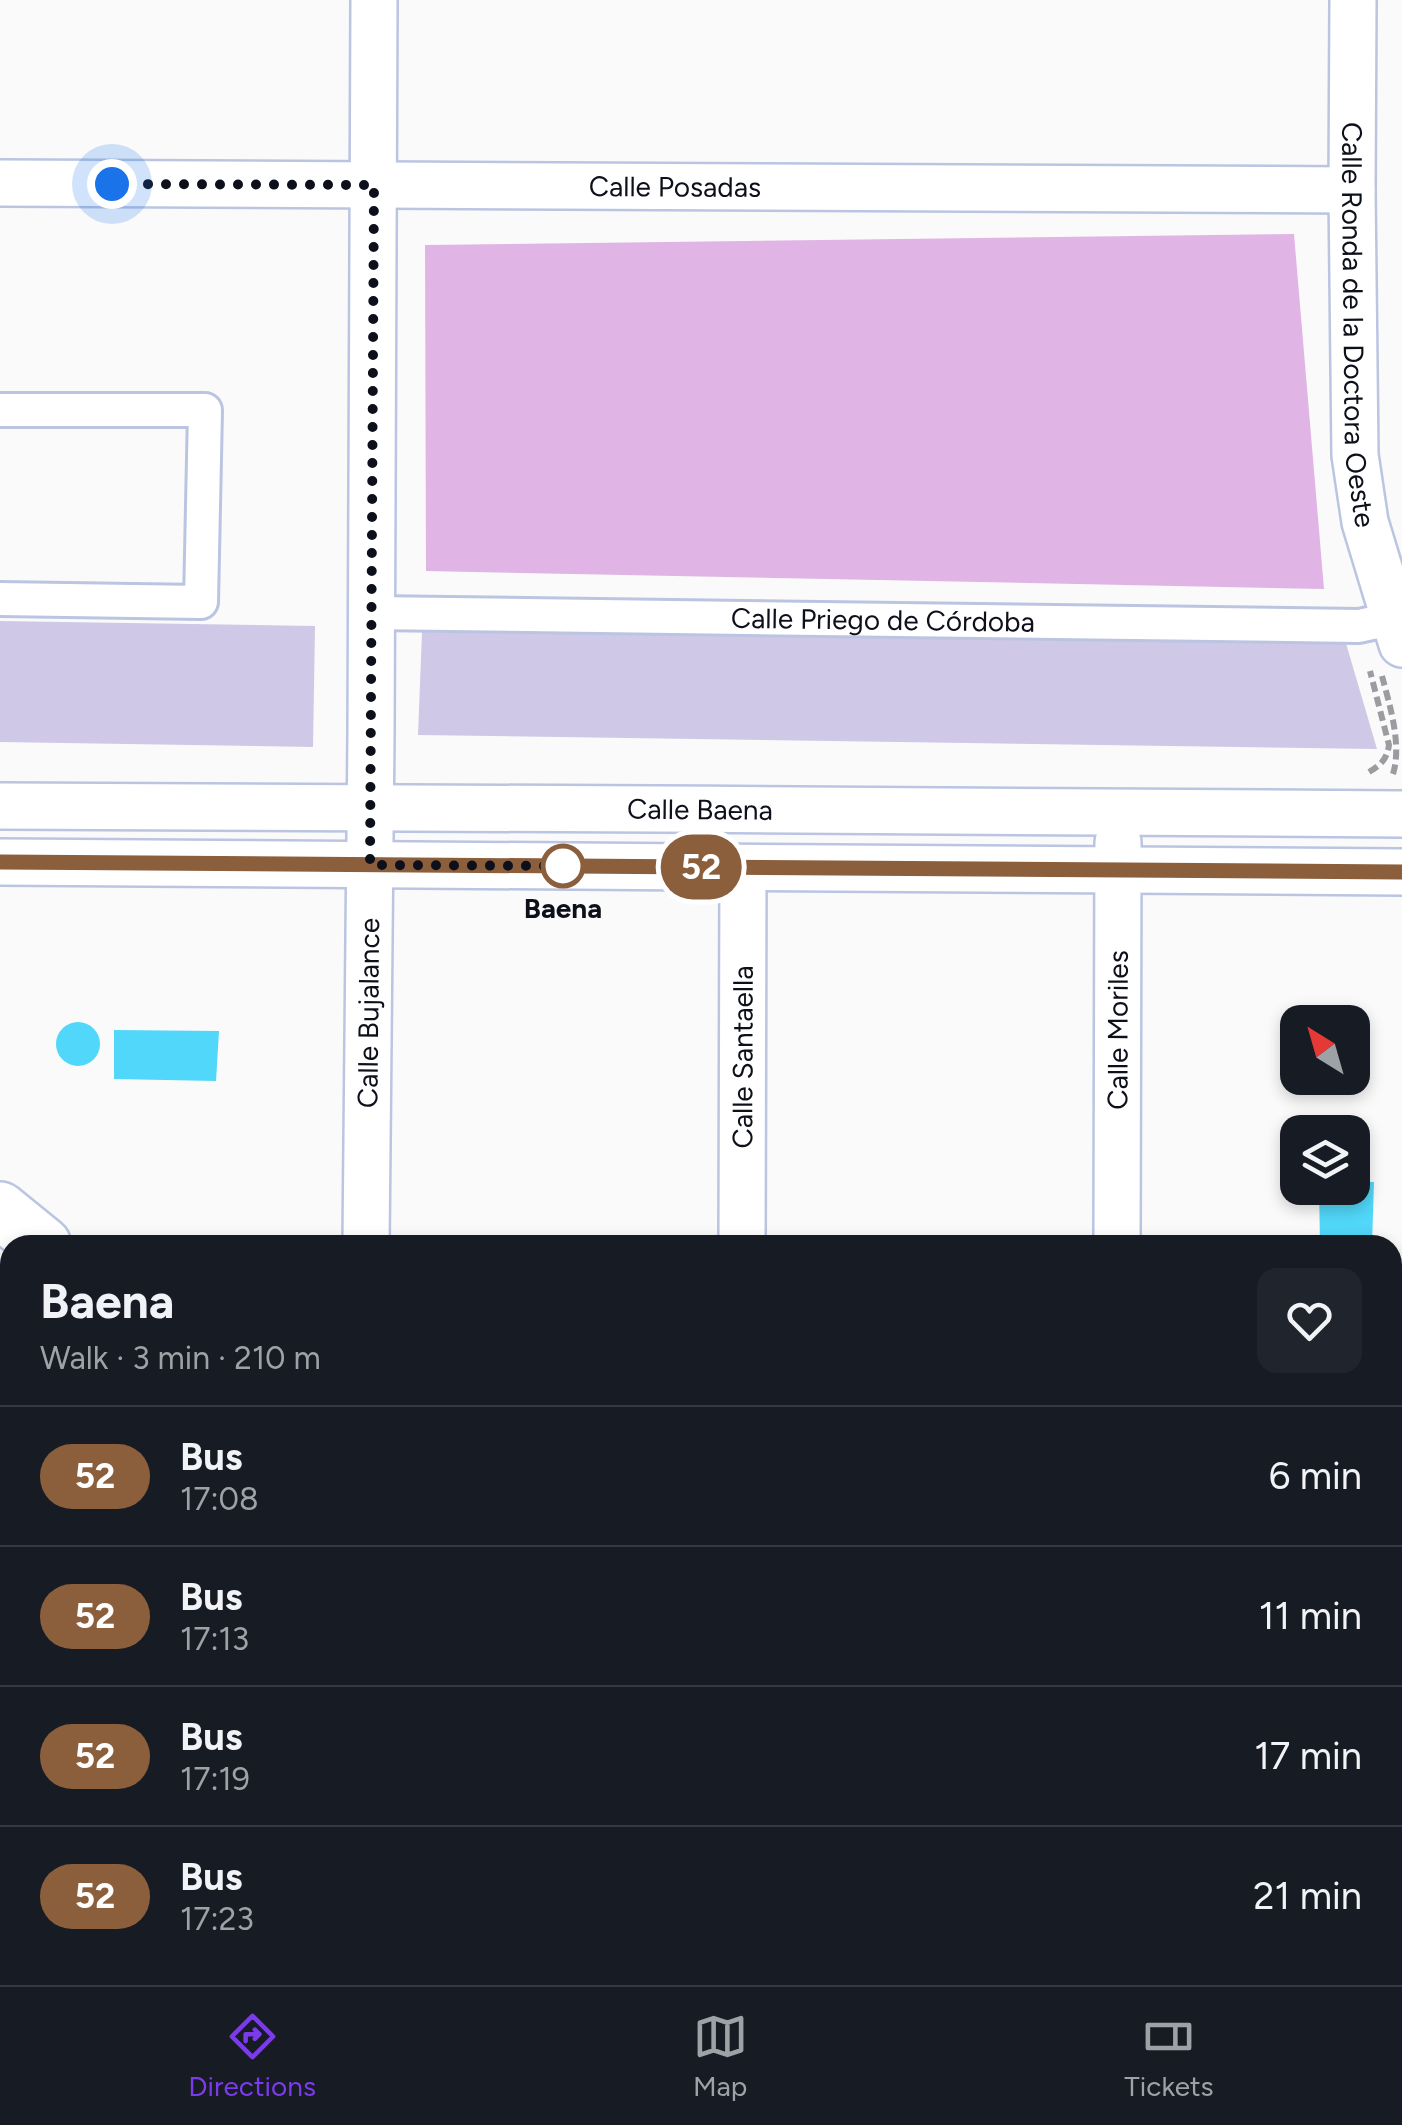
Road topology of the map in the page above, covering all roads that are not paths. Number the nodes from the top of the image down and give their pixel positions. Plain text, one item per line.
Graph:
1 (374, 0) edge
2 (1353, 0) edge
3 (0, 183) edge
4 (374, 185) junction
5 (1352, 190) junction
6 (0, 410) edge
7 (0, 600) edge
8 (372, 613) junction
9 (1381, 628) edge
10 (1394, 798) edge
11 (0, 806) edge
12 (370, 806) junction
13 (1118, 814) junction
14 (0, 862) edge
15 (370, 865) junction
16 (744, 868) junction
17 (1120, 870) junction
18 (1402, 872) edge
19 (0, 1210) edge
20 (31, 1235) edge
21 (366, 1235) edge
22 (742, 1235) edge
23 (1117, 1235) edge

1 - 4 street, Calle Bujalance
2 - 5 street, Calle Ronda de la Doctora Oeste
3 - 4 street, Calle Posadas
4 - 5 street, Calle Posadas
4 - 8 street, Calle Bujalance
5 - 9 street, Calle Ronda de la Doctora Oeste
6 - 7 street
8 - 9 street, Calle Priego de Córdoba
8 - 12 street, Calle Bujalance
10 - 13 street, Calle Baena
11 - 12 street, Calle Baena
12 - 13 street, Calle Baena
12 - 15 street, Calle Bujalance
13 - 17 street, Calle Moriles
14 - 15 street, Calle Baena
15 - 16 street, Calle Baena
15 - 21 street, Calle Bujalance
16 - 17 street, Calle Baena
16 - 22 street, Calle Santaella
17 - 18 street, Calle Baena
17 - 23 street, Calle Moriles
19 - 20 street

